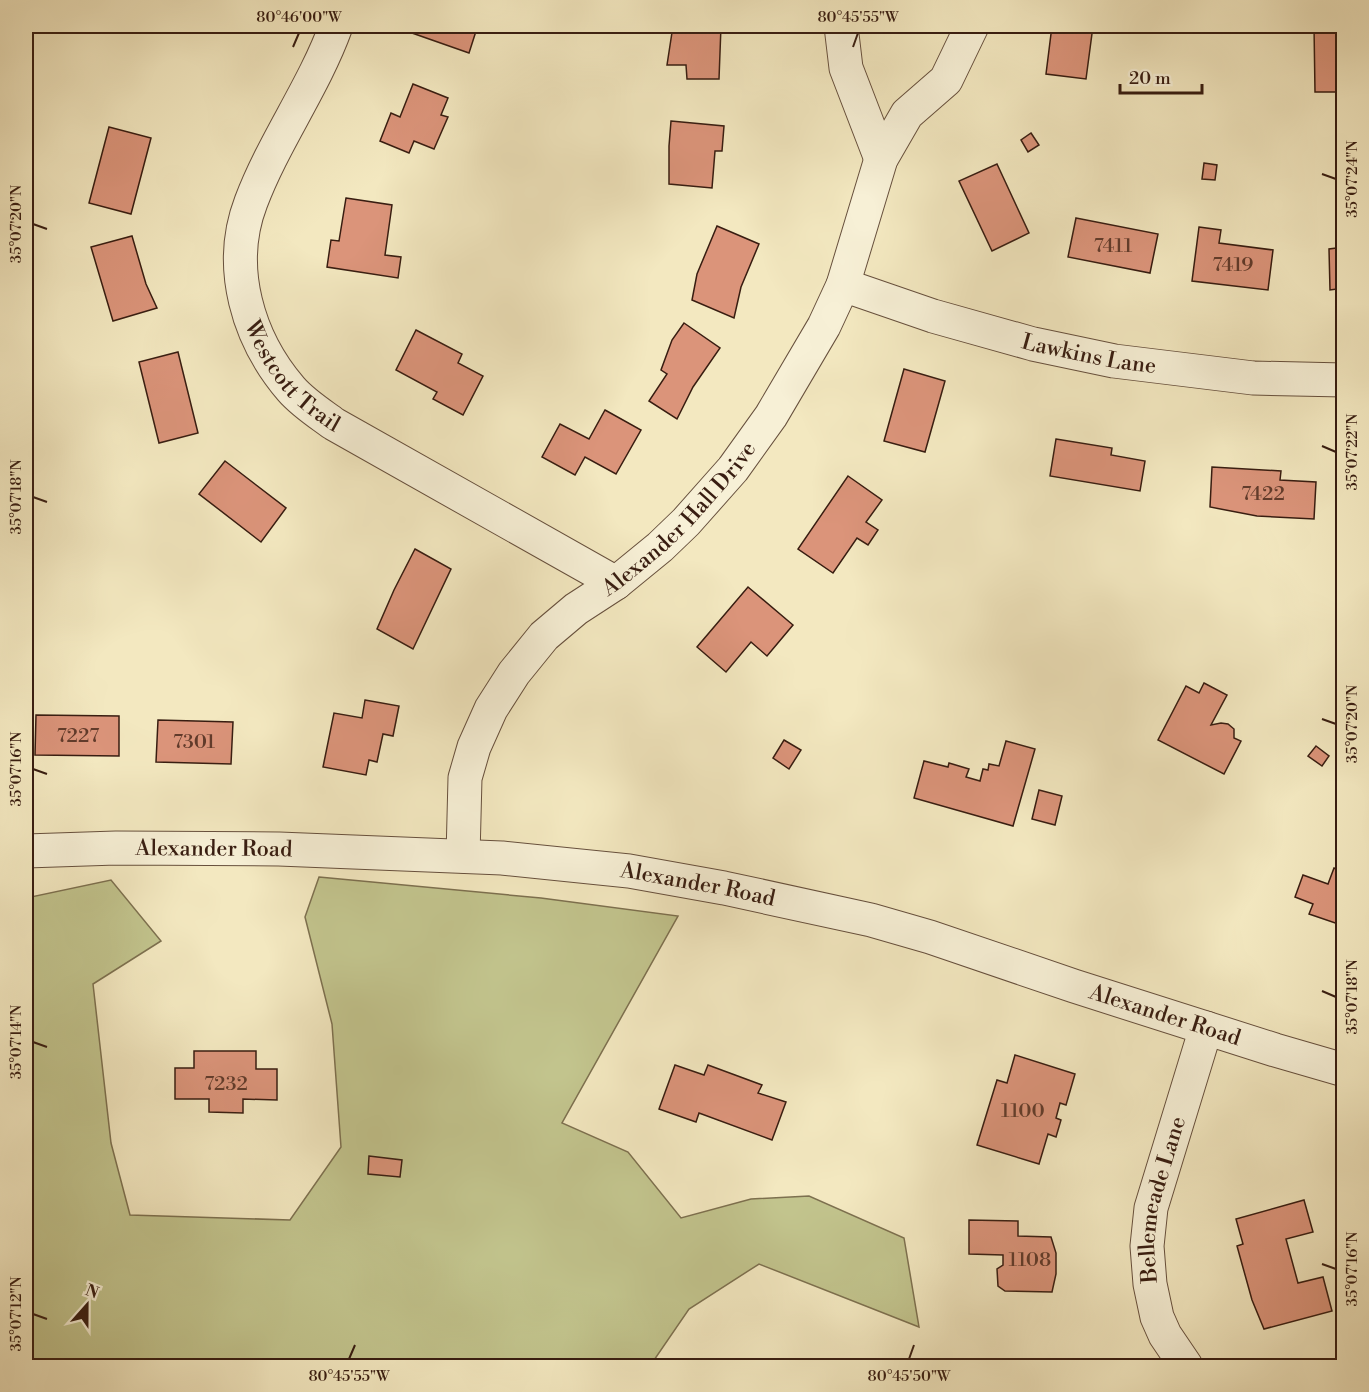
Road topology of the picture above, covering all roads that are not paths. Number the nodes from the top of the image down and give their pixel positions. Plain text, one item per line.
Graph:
1 (336, 26) edge
2 (840, 26) edge
3 (972, 26) edge
4 (881, 159) junction
5 (843, 285) junction
6 (1344, 380) edge
7 (616, 583) junction
8 (26, 851) edge
9 (463, 856) junction
10 (1206, 1028) junction
11 (1344, 1070) edge
12 (1186, 1366) edge

1 - 7 street, Westcott Trail
2 - 4 street
3 - 4 street, Alexander Hall Drive
4 - 5 street, Alexander Hall Drive
5 - 6 street, Lawkins Lane
5 - 7 street, Alexander Hall Drive
7 - 9 street, Alexander Hall Drive
8 - 9 street, Alexander Road
9 - 10 street, Alexander Road
10 - 11 street, Alexander Road
10 - 12 street, Bellemeade Lane

